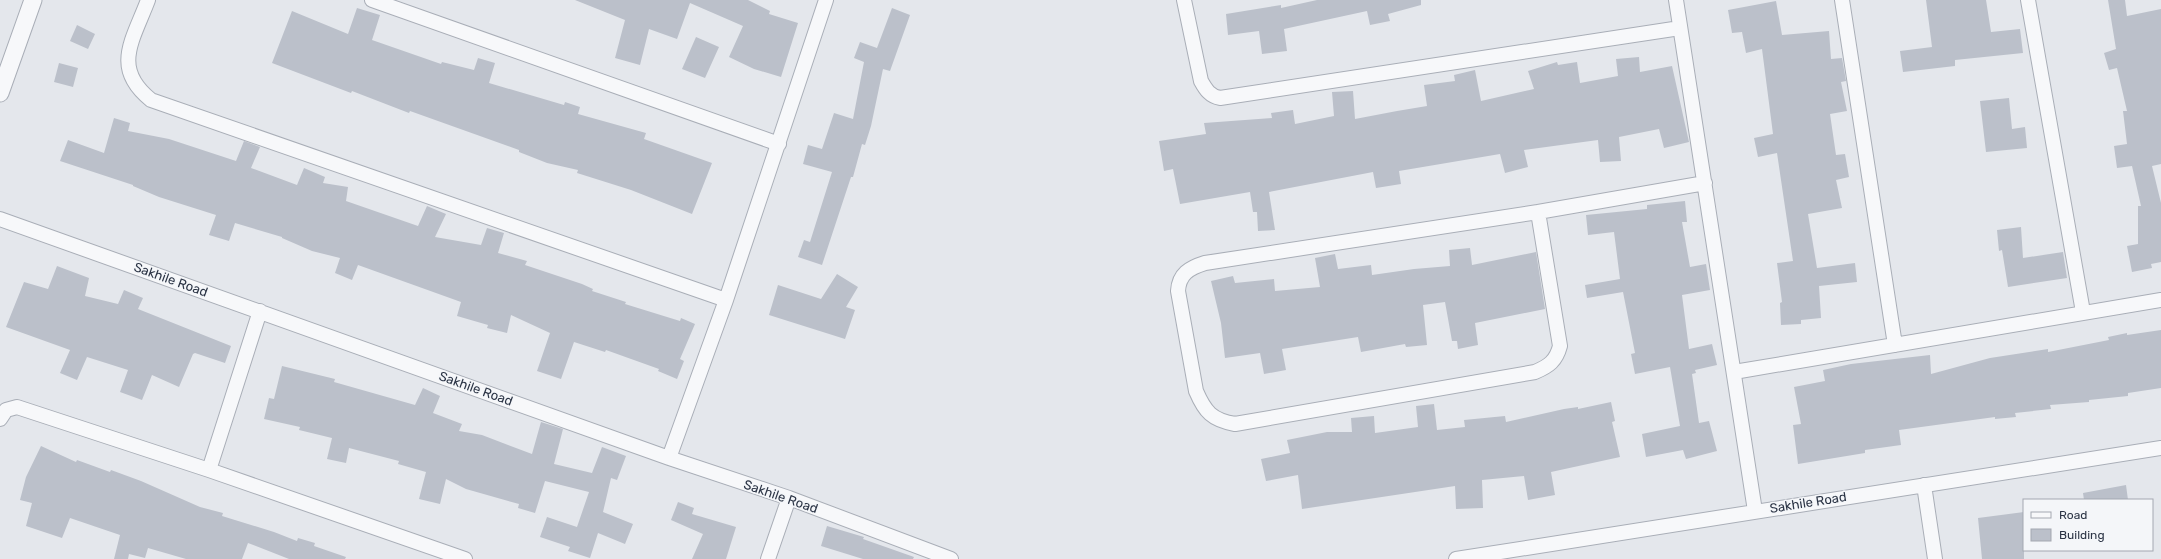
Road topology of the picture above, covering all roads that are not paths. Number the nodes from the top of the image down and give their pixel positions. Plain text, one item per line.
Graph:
1 (33, 0) edge
2 (148, 0) edge
3 (372, 0) edge
4 (826, 0) edge
5 (1184, 0) edge
6 (1676, 0) edge
7 (1842, 0) edge
8 (2028, 0) edge
9 (1680, 28) junction
10 (0, 93) edge
11 (779, 144) junction
12 (1705, 183) junction
13 (1538, 212) junction
14 (0, 218) edge
15 (726, 300) junction
16 (2161, 300) edge
17 (260, 311) junction
18 (2083, 312) junction
19 (1895, 344) junction
20 (1734, 372) junction
21 (0, 418) edge
22 (2161, 448) edge
23 (669, 458) junction
24 (210, 470) junction
25 (1924, 485) junction
26 (789, 498) junction
27 (1755, 510) junction
28 (465, 559) edge
29 (768, 559) edge
30 (951, 559) edge
31 (1456, 559) edge
32 (1935, 559) edge

1 - 10 street
2 - 15 street
3 - 11 street
4 - 11 street
5 - 9 street
6 - 9 street
7 - 19 street
8 - 18 street
9 - 12 street
11 - 15 street
12 - 13 street
12 - 20 street
13 - 13 street
14 - 17 street, Sakhile Road
15 - 23 street
16 - 18 street
17 - 23 street, Sakhile Road
17 - 24 street
18 - 19 street
19 - 20 street
20 - 27 street
21 - 24 street
22 - 25 street, Sakhile Road
23 - 26 street, Sakhile Road
24 - 28 street
25 - 27 street, Sakhile Road
25 - 32 street
26 - 29 street
26 - 30 street, Sakhile Road
27 - 31 street, Sakhile Road

